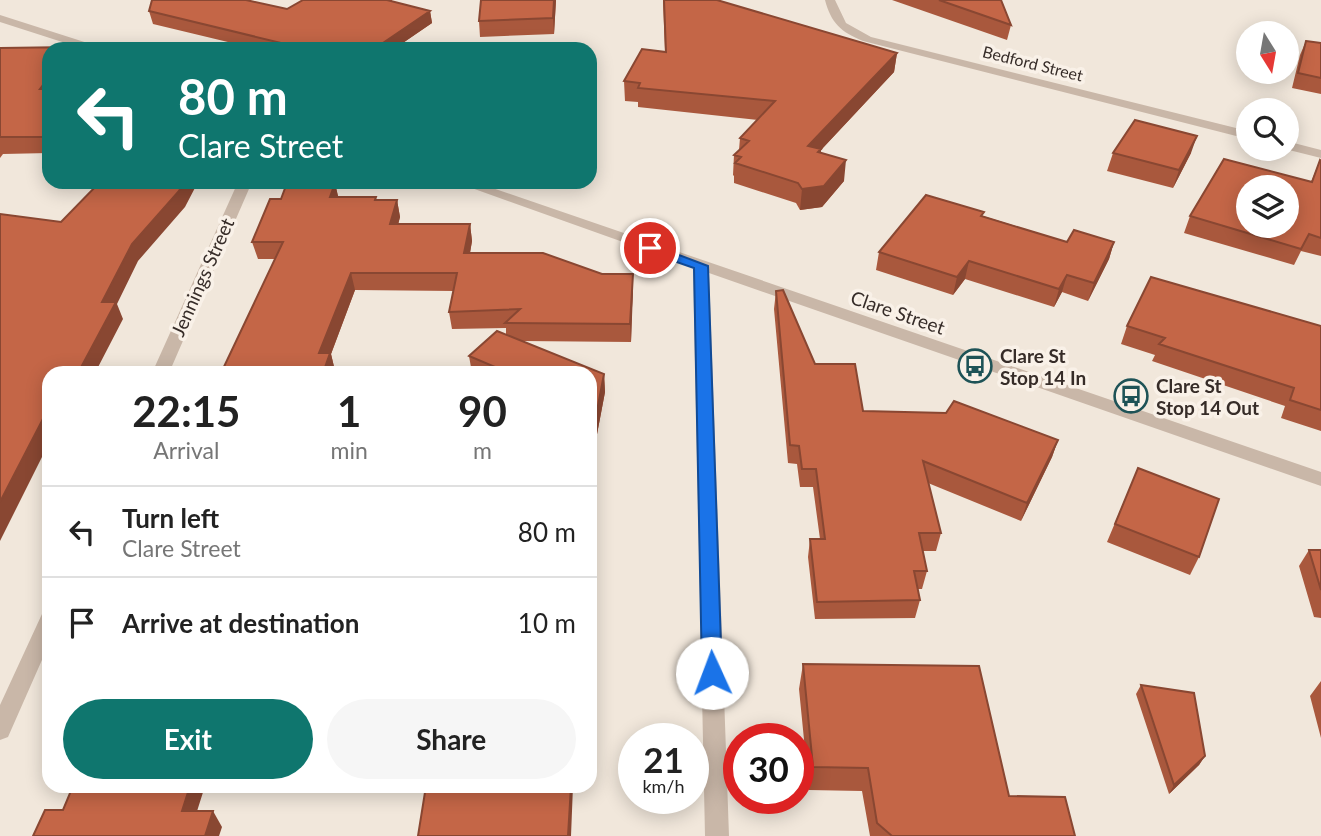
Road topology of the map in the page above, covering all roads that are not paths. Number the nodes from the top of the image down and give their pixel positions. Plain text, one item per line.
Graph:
1 (830, 0) edge
2 (0, 18) edge
3 (74, 42) edge
4 (1236, 132) edge
5 (1299, 148) edge
6 (1321, 153) edge
7 (242, 189) edge
8 (482, 189) edge
9 (701, 266) junction
10 (163, 366) edge
11 (1321, 480) edge
12 (42, 636) edge
13 (0, 730) edge
14 (717, 836) edge

1 - 4 street, Bedford Street
2 - 3 street
5 - 6 street
7 - 10 street, Jennings Street
8 - 9 street, Clare Street
9 - 11 street, Clare Street
9 - 14 street
12 - 13 street

